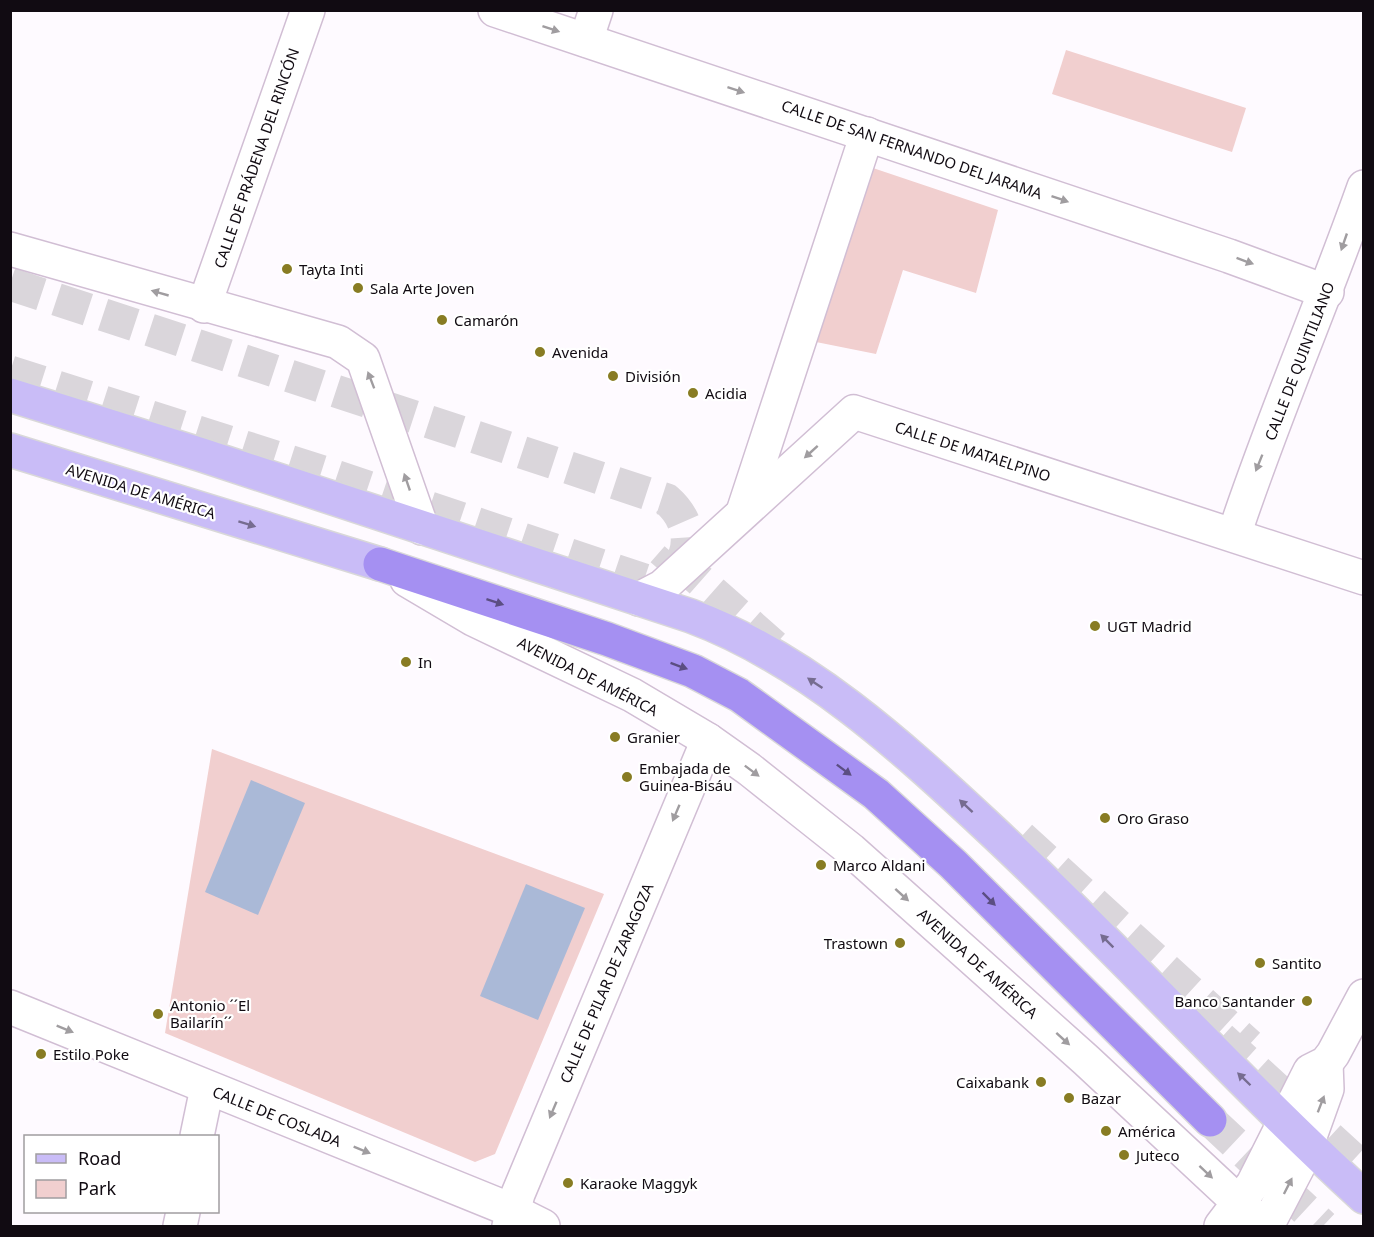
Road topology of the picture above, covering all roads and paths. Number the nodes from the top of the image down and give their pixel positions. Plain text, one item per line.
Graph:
1 (308, 10) edge
2 (495, 10) edge
3 (591, 25) edge
4 (867, 134) junction
5 (1364, 186) edge
6 (10, 249) edge
7 (1327, 292) junction
8 (204, 306) junction
9 (10, 394) edge
10 (10, 450) edge
11 (743, 513) junction
12 (422, 528) junction
13 (1234, 535) junction
14 (380, 564) junction
15 (1364, 578) edge
16 (639, 599) junction
17 (708, 740) junction
18 (1364, 996) edge
19 (10, 1007) edge
20 (207, 1088) junction
21 (1210, 1120) tunnel mouth
22 (1295, 1132) junction
23 (197, 1135) edge
24 (1364, 1197) edge
25 (1229, 1214) edge
26 (510, 1218) edge
27 (543, 1227) edge
28 (1265, 1227) edge

1 - 8 street, CALLE DE PRÁDENA DEL RINCÓN
2 -> 3 street, CALLE DE SAN FERNANDO DEL JARAMA
3 -> 4 street, CALLE DE SAN FERNANDO DEL JARAMA
4 -> 7 street, CALLE DE SAN FERNANDO DEL JARAMA
4 - 11 street
5 -> 7 street, CALLE DE QUINTILIANO
8 -> 6 street
7 -> 13 street, CALLE DE QUINTILIANO
12 -> 8 street
9 - 12 main road
10 -> 14 main road, AVENIDA DE AMÉRICA
13 -> 11 street, CALLE DE MATAELPINO
11 - 16 street, CALLE DE MATAELPINO
12 - 16 main road
13 - 15 street, CALLE DE MATAELPINO
14 - 17 street, AVENIDA DE AMÉRICA
14 -> 21 highway
22 -> 16 main road
17 -> 25 street, AVENIDA DE AMÉRICA
17 -> 26 street, CALLE DE PILAR DE ZARAGOZA
18 - 22 street
19 -> 20 street, CALLE DE COSLADA
20 - 23 street
20 -> 26 street, CALLE DE COSLADA
22 - 24 main road
22 - 25 street
28 -> 22 street
25 - 28 street, AVENIDA DE AMÉRICA
26 - 27 street, CALLE DE COSLADA

